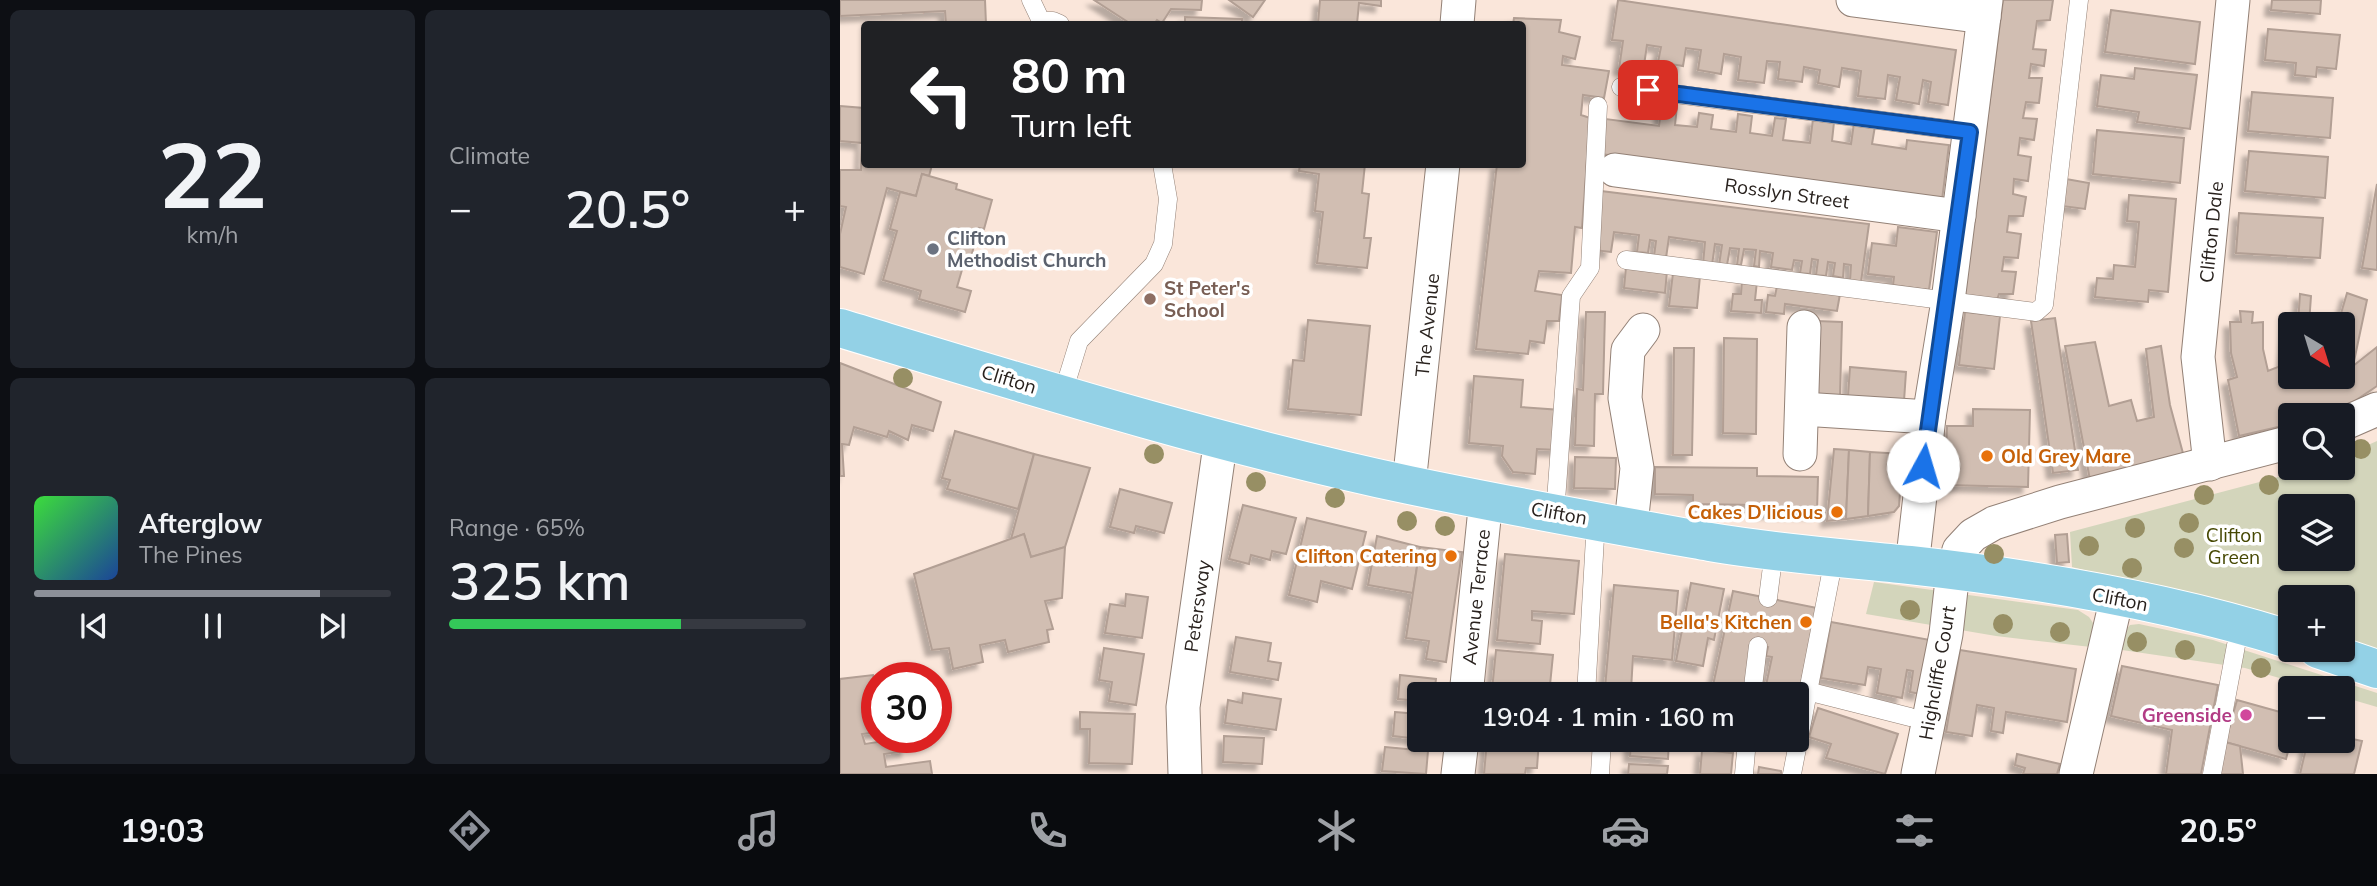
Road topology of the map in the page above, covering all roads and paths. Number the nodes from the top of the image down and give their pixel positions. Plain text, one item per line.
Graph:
1 (1031, 0) edge
2 (1459, 0) edge
3 (1853, 0) edge
4 (2079, 0) edge
5 (2233, 0) edge
6 (1985, 8) edge
7 (1045, 21) edge
8 (1457, 21) edge
9 (1621, 86) dead end
10 (1598, 106) dead end
11 (1970, 132) junction
12 (1163, 168) edge
13 (1443, 168) edge
14 (1615, 170) dead end
15 (1959, 216) junction
16 (1626, 260) dead end
17 (1948, 301) junction
18 (1804, 327) dead end
19 (840, 328) edge
20 (1643, 330) dead end
21 (1062, 396) junction
22 (1802, 409) junction
23 (2377, 410) edge
24 (1928, 416) junction
25 (2355, 419) edge
26 (1221, 438) junction
27 (2278, 446) edge
28 (1800, 454) dead end
29 (2210, 464) junction
30 (1409, 484) junction
31 (1486, 499) junction
32 (1555, 514) junction
33 (1613, 522) junction
34 (1774, 551) junction
35 (1834, 558) junction
36 (1912, 566) junction
37 (1953, 571) junction
38 (2117, 597) junction
39 (1768, 598) dead end
40 (2240, 624) junction
41 (2278, 636) edge
42 (1758, 646) dead end
43 (2355, 661) edge
44 (2377, 668) edge
45 (1467, 682) edge
46 (1588, 682) edge
47 (1754, 682) edge
48 (1809, 682) edge
49 (1809, 692) edge
50 (1910, 717) dead end
51 (1461, 752) edge
52 (1601, 752) edge
53 (1746, 752) edge
54 (1796, 752) edge
55 (1185, 774) edge
56 (1458, 774) edge
57 (1600, 774) edge
58 (1744, 774) edge
59 (1792, 774) edge
60 (1918, 774) edge
61 (2076, 774) edge
62 (2212, 774) edge

1 - 7 lane
2 - 8 street
3 - 6 street
4 - 17 lane
5 - 29 street, Clifton Dale
6 - 11 street
9 - 11 lane
10 - 32 lane
11 - 15 street
12 - 21 lane
13 - 30 street, The Avenue
14 - 15 street, Rosslyn Street
15 - 17 street
16 - 17 lane
17 - 24 street
18 - 22 street
19 - 21 main road, Clifton
20 - 33 street
21 - 26 main road, Clifton
22 - 24 street
22 - 28 street
23 - 25 street
24 - 36 street
26 - 30 main road, Clifton
26 - 55 street, Petersway
27 - 29 street
29 - 37 street
30 - 31 main road, Clifton
31 - 32 main road, Clifton
31 - 45 street, Avenue Terrace
32 - 33 main road, Clifton
33 - 34 main road, Clifton
33 - 46 lane
34 - 35 main road, Clifton
34 - 39 lane
35 - 36 main road, Clifton
35 - 48 lane
36 - 37 main road, Clifton
37 - 38 main road, Clifton
37 - 60 street, Highcliffe Court
38 - 40 main road, Clifton
38 - 61 street
40 - 41 main road, Clifton
40 - 62 lane
42 - 47 lane
43 - 44 main road
49 - 50 lane
51 - 56 street
52 - 57 lane
53 - 58 lane
54 - 59 lane

